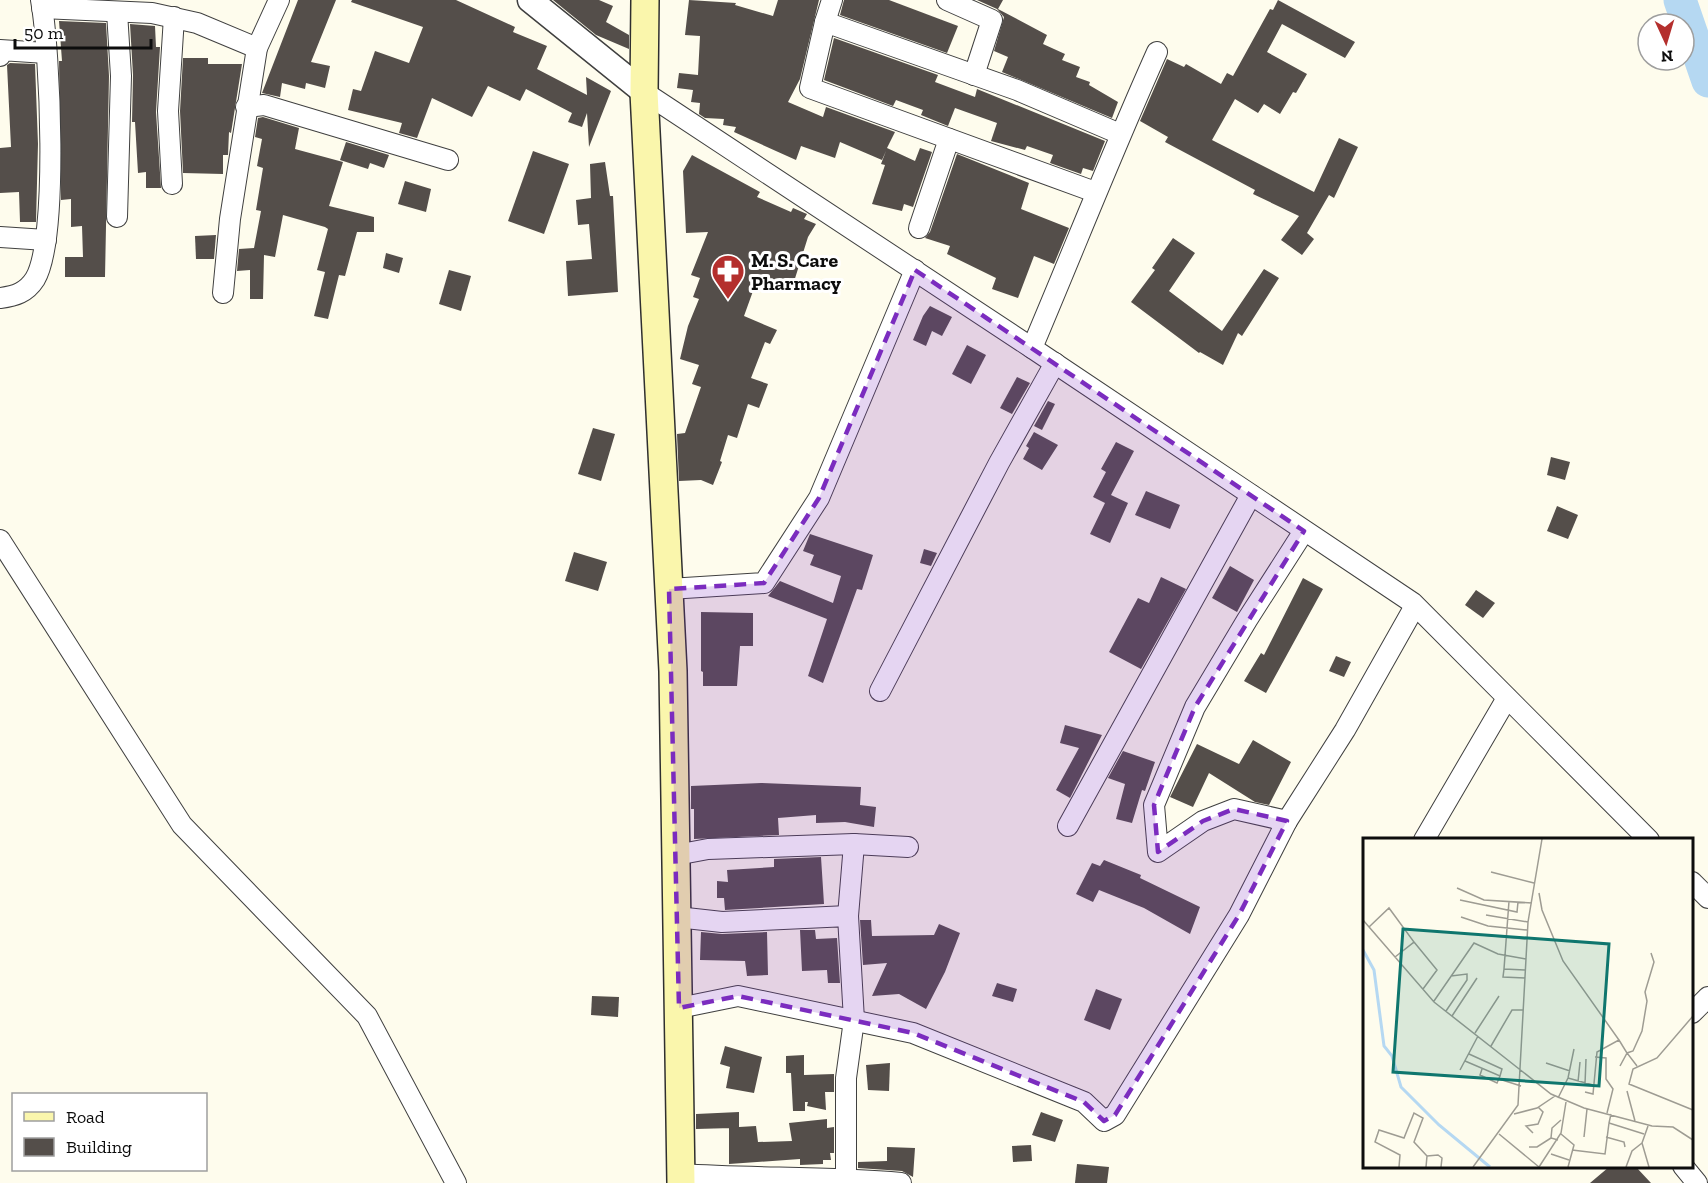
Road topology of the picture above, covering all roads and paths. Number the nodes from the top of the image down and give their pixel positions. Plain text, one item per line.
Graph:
1 (279, 0) edge
2 (530, 0) edge
3 (645, 0) edge
4 (947, 0) edge
5 (829, 1) edge
6 (42, 4) edge
7 (117, 12) junction
8 (174, 17) junction
9 (825, 22) junction
10 (257, 48) junction
11 (1158, 52) dead end
12 (46, 53) junction
13 (0, 56) edge
14 (974, 75) junction
15 (644, 92) junction
16 (246, 107) junction
17 (1120, 134) junction
18 (949, 139) junction
19 (448, 160) dead end
20 (172, 184) dead end
21 (1095, 192) junction
22 (117, 217) dead end
23 (919, 228) dead end
24 (0, 237) edge
25 (46, 240) junction
26 (915, 270) junction
27 (223, 293) dead end
28 (0, 298) edge
29 (1032, 348) junction
30 (1055, 363) junction
31 (1251, 495) junction
32 (1304, 531) junction
33 (0, 540) edge
34 (669, 589) junction
35 (1415, 606) junction
36 (880, 691) dead end
37 (1507, 698) junction
38 (1287, 821) junction
39 (1068, 826) dead end
40 (1425, 838) edge
41 (1647, 838) edge
42 (854, 844) junction
43 (908, 847) dead end
44 (676, 855) junction
45 (1693, 883) edge
46 (1708, 898) edge
47 (848, 916) junction
48 (677, 917) junction
49 (1708, 997) edge
50 (679, 1008) junction
51 (1693, 1012) edge
52 (854, 1020) junction
53 (1684, 1168) edge
54 (681, 1179) edge
55 (846, 1180) edge
56 (456, 1183) edge
57 (901, 1183) edge
58 (1696, 1183) edge

1 - 10 street
2 - 15 street
3 - 15 main road
4 - 14 street
5 - 9 street
6 - 7 street
6 - 12 street
7 - 8 street
7 - 22 street
8 - 10 street
8 - 20 street
9 - 14 street
9 - 18 street
10 - 16 street
11 - 17 street
12 - 13 street
12 - 25 street
14 - 17 street
15 - 26 street
15 - 34 main road
16 - 19 street
16 - 27 street
17 - 21 street
18 - 21 street
18 - 23 street
21 - 29 street
24 - 25 street
25 - 28 street
26 - 29 street
26 - 34 street
29 - 30 street
30 - 31 street
30 - 36 street
31 - 32 street
31 - 39 street
32 - 35 street
32 - 38 street
33 - 56 street
34 - 44 main road
35 - 37 street
35 - 38 street
37 - 40 street
37 - 41 street
38 - 52 street
42 - 43 street
42 - 44 street
42 - 47 street
44 - 48 main road
45 - 46 street
47 - 48 street
47 - 52 street
48 - 50 main road
49 - 51 street
50 - 52 street
50 - 54 main road
52 - 55 street
53 - 58 street
54 - 55 street
55 - 57 street

